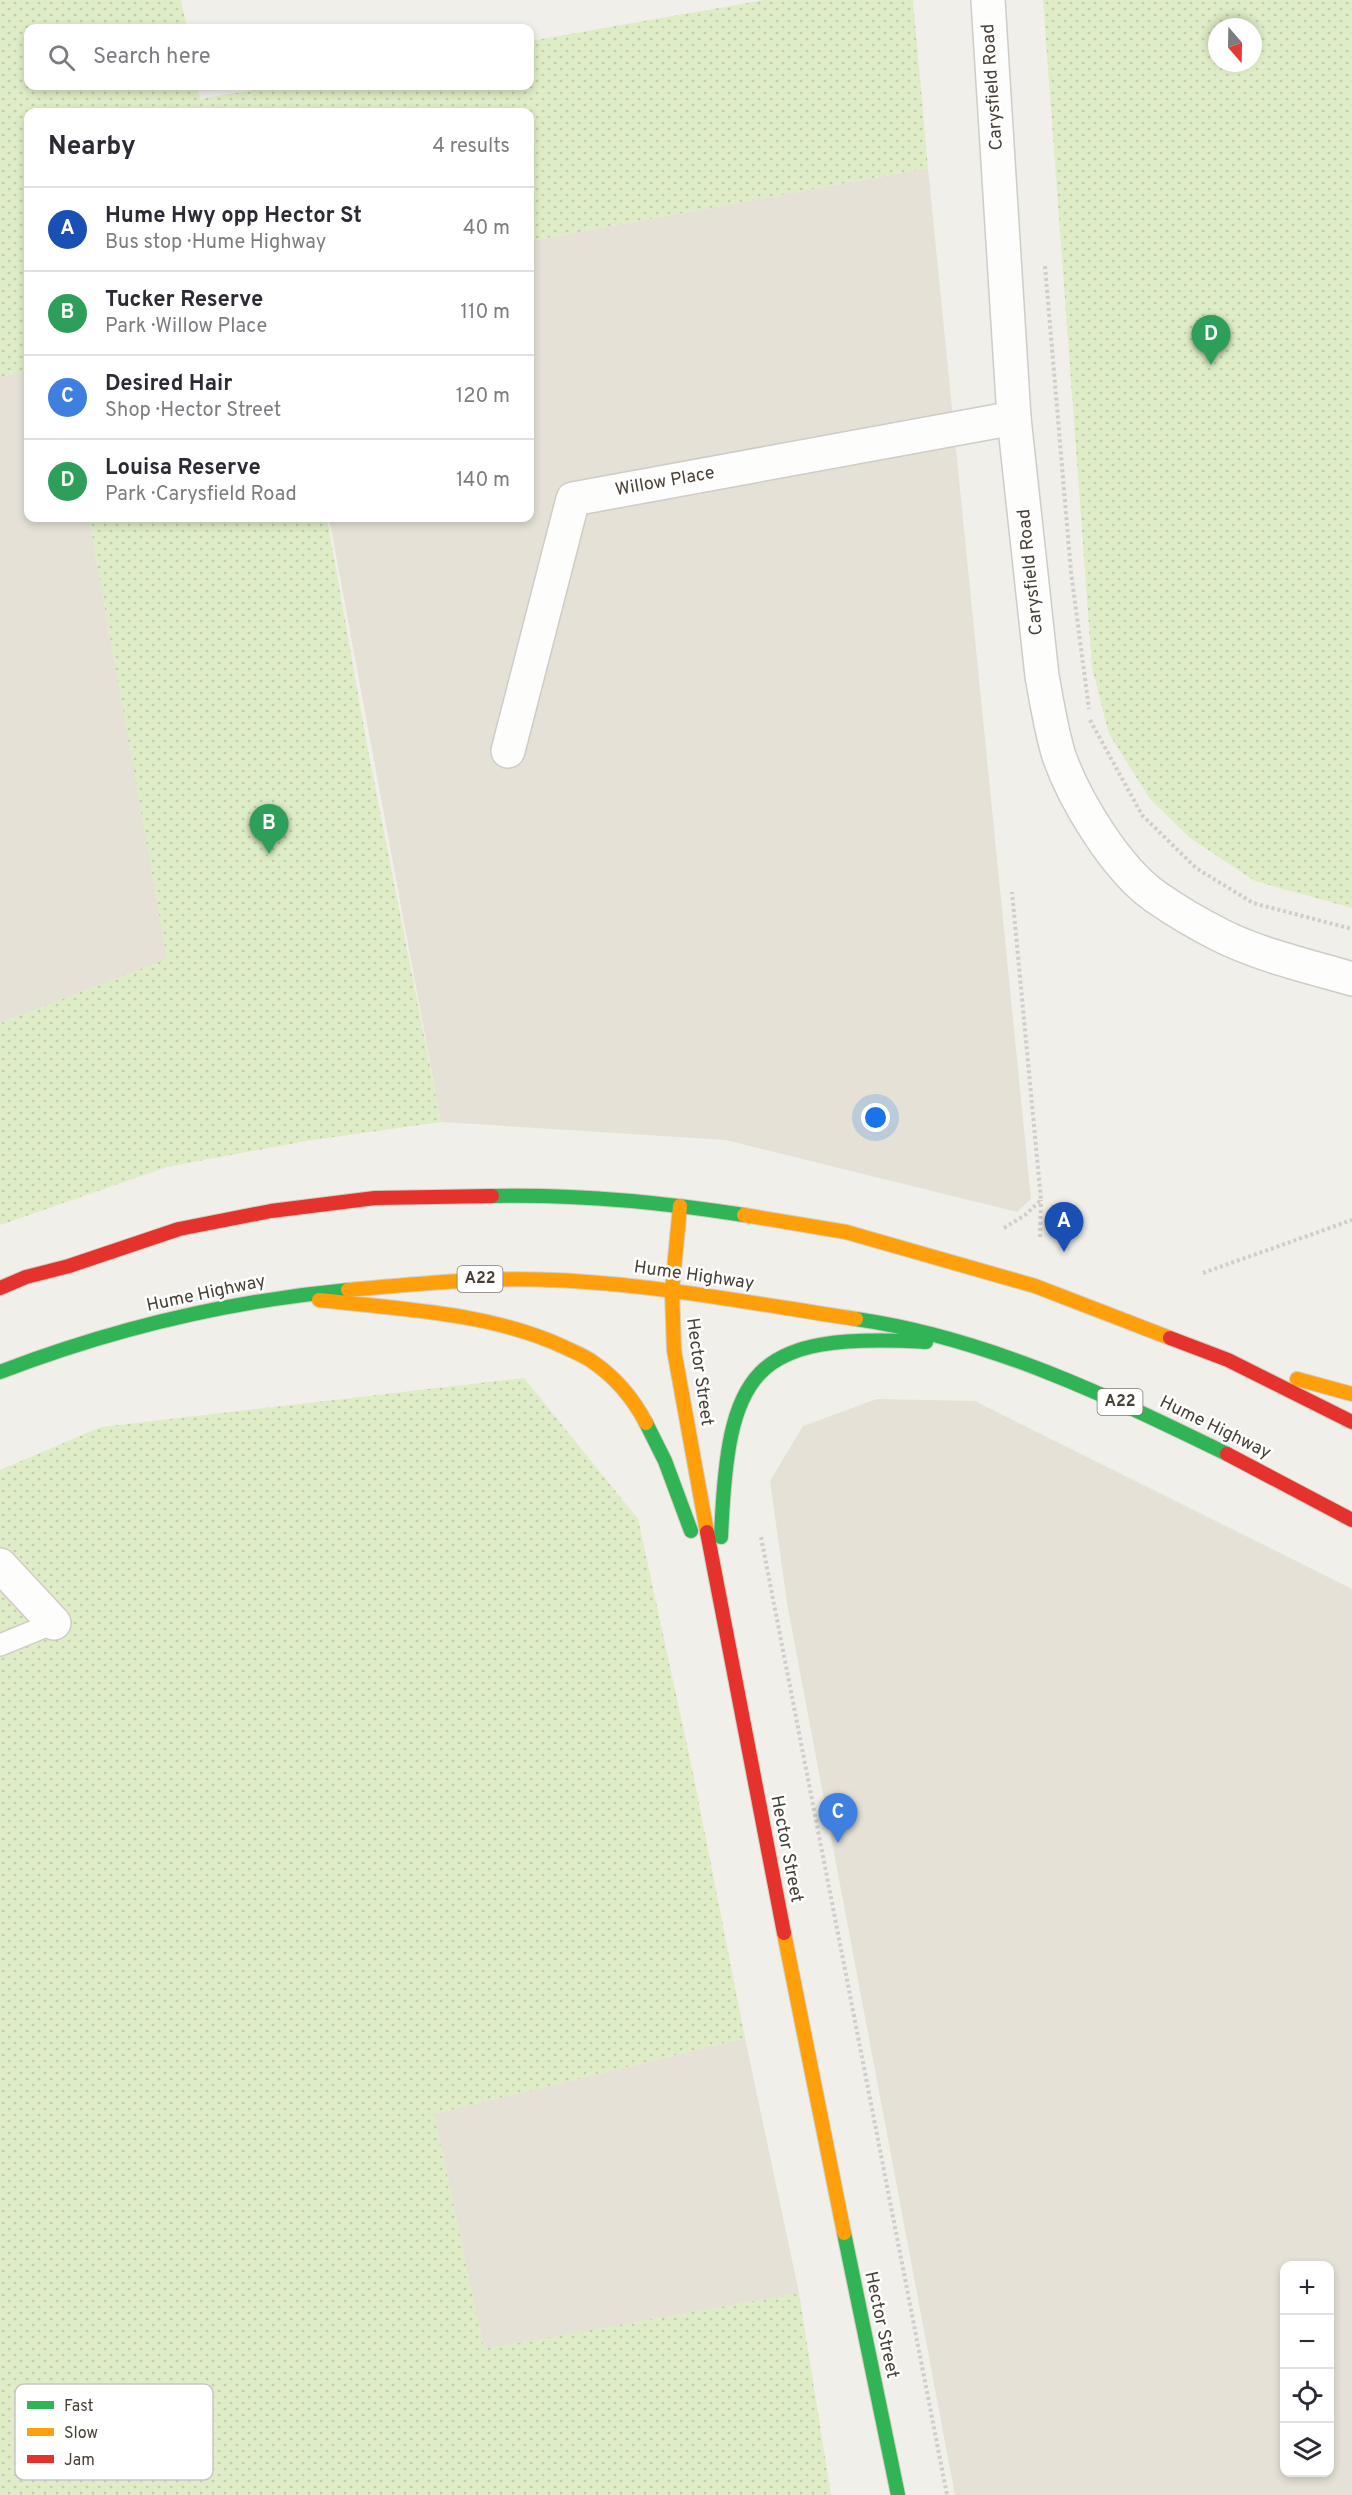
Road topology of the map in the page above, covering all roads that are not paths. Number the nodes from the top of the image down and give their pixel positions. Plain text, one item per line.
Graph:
1 (988, 0) edge
2 (1014, 418) junction
3 (507, 751) dead end
4 (1352, 978) edge
5 (680, 1206) junction
6 (0, 1288) edge
7 (672, 1291) junction
8 (287, 1296) junction
9 (977, 1346) junction
10 (1228, 1360) junction
11 (0, 1372) edge
12 (1352, 1394) edge
13 (1352, 1422) edge
14 (1352, 1520) edge
15 (0, 1565) edge
16 (718, 1596) junction
17 (54, 1623) joint
18 (0, 1645) edge
19 (898, 2495) edge

1 - 2 street, Carysfield Road
2 - 3 street, Willow Place
2 - 4 street, Carysfield Road
5 - 6 main road
5 - 7 main road, Hector Street
5 - 10 main road
7 - 8 main road, Hume Highway / A22
7 - 9 main road, Hume Highway / A22
7 - 16 main road, Hector Street
8 - 11 main road, Hume Highway / A22
8 - 16 main road
9 - 14 main road, Hume Highway / A22
9 - 16 main road
10 - 12 main road
10 - 13 main road
15 - 17 street
16 - 19 main road, Hector Street
17 - 18 lane

